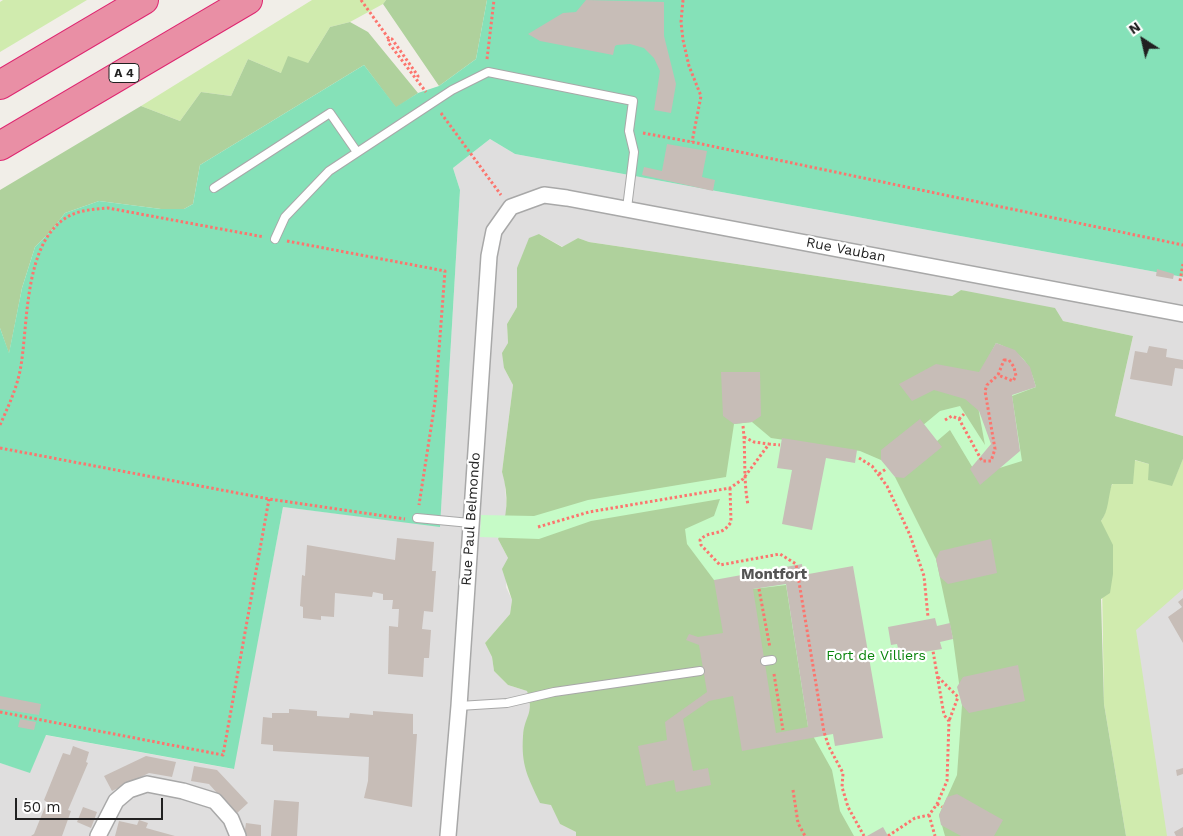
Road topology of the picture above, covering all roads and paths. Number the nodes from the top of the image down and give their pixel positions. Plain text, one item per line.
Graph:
1 (144, 0) edge
2 (248, 0) edge
3 (361, 0) edge
4 (494, 0) edge
5 (683, 0) edge
6 (488, 72) junction
7 (0, 85) edge
8 (433, 102) junction
9 (629, 131) junction
10 (692, 142) junction
11 (0, 146) edge
12 (357, 152) junction
13 (214, 188) dead end
14 (511, 208) junction
15 (627, 208) junction
16 (275, 238) junction
17 (1183, 245) edge
18 (1183, 264) edge
19 (1180, 281) dead end
20 (1183, 314) edge
21 (998, 376) junction
22 (964, 414) dead end
23 (959, 419) junction
24 (945, 420) dead end
25 (0, 424) edge
26 (743, 426) dead end
27 (744, 437) junction
28 (770, 444) junction
29 (780, 445) dead end
30 (0, 448) edge
31 (859, 458) dead end
32 (886, 469) dead end
33 (879, 474) junction
34 (743, 479) junction
35 (730, 488) junction
36 (268, 499) junction
37 (748, 505) dead end
38 (417, 518) junction
39 (470, 523) junction
40 (538, 527) dead end
41 (928, 617) dead end
42 (933, 651) dead end
43 (700, 671) dead end
44 (938, 677) junction
45 (459, 706) junction
46 (0, 712) edge
47 (949, 721) junction
48 (793, 790) dead end
49 (937, 804) junction
50 (942, 807) dead end
51 (928, 815) junction
52 (98, 836) edge
53 (238, 836) edge
54 (448, 836) edge
55 (805, 836) edge
56 (864, 836) edge
57 (888, 836) edge
58 (935, 836) edge

1 - 7 highway
2 - 11 highway, A 4
3 - 8 path
4 - 6 path
5 - 10 path
6 - 8 lane
6 - 9 lane
8 - 12 lane
8 - 14 path
9 - 10 path
9 - 15 lane
10 - 17 path
12 - 13 lane
12 - 16 lane
14 - 15 street, Rue Vauban
14 - 39 street, Rue Paul Belmondo
15 - 20 street, Rue Vauban
16 - 25 path
16 - 38 path
18 - 19 path
21 - 21 path
21 - 23 path
22 - 23 path
23 - 24 path
26 - 27 path
27 - 28 path
27 - 34 path
28 - 29 path
28 - 34 path
30 - 36 path
31 - 33 path
32 - 33 path
33 - 41 path
34 - 35 path
34 - 37 path
35 - 40 path
35 - 56 path
36 - 38 path
36 - 46 path
38 - 39 lane
39 - 45 street, Rue Paul Belmondo
42 - 44 path
43 - 45 lane
44 - 47 path
44 - 47 path
45 - 54 street, Rue Paul Belmondo
47 - 49 path
48 - 55 path
49 - 50 path
49 - 51 path
51 - 57 path
51 - 58 path
52 - 53 street

